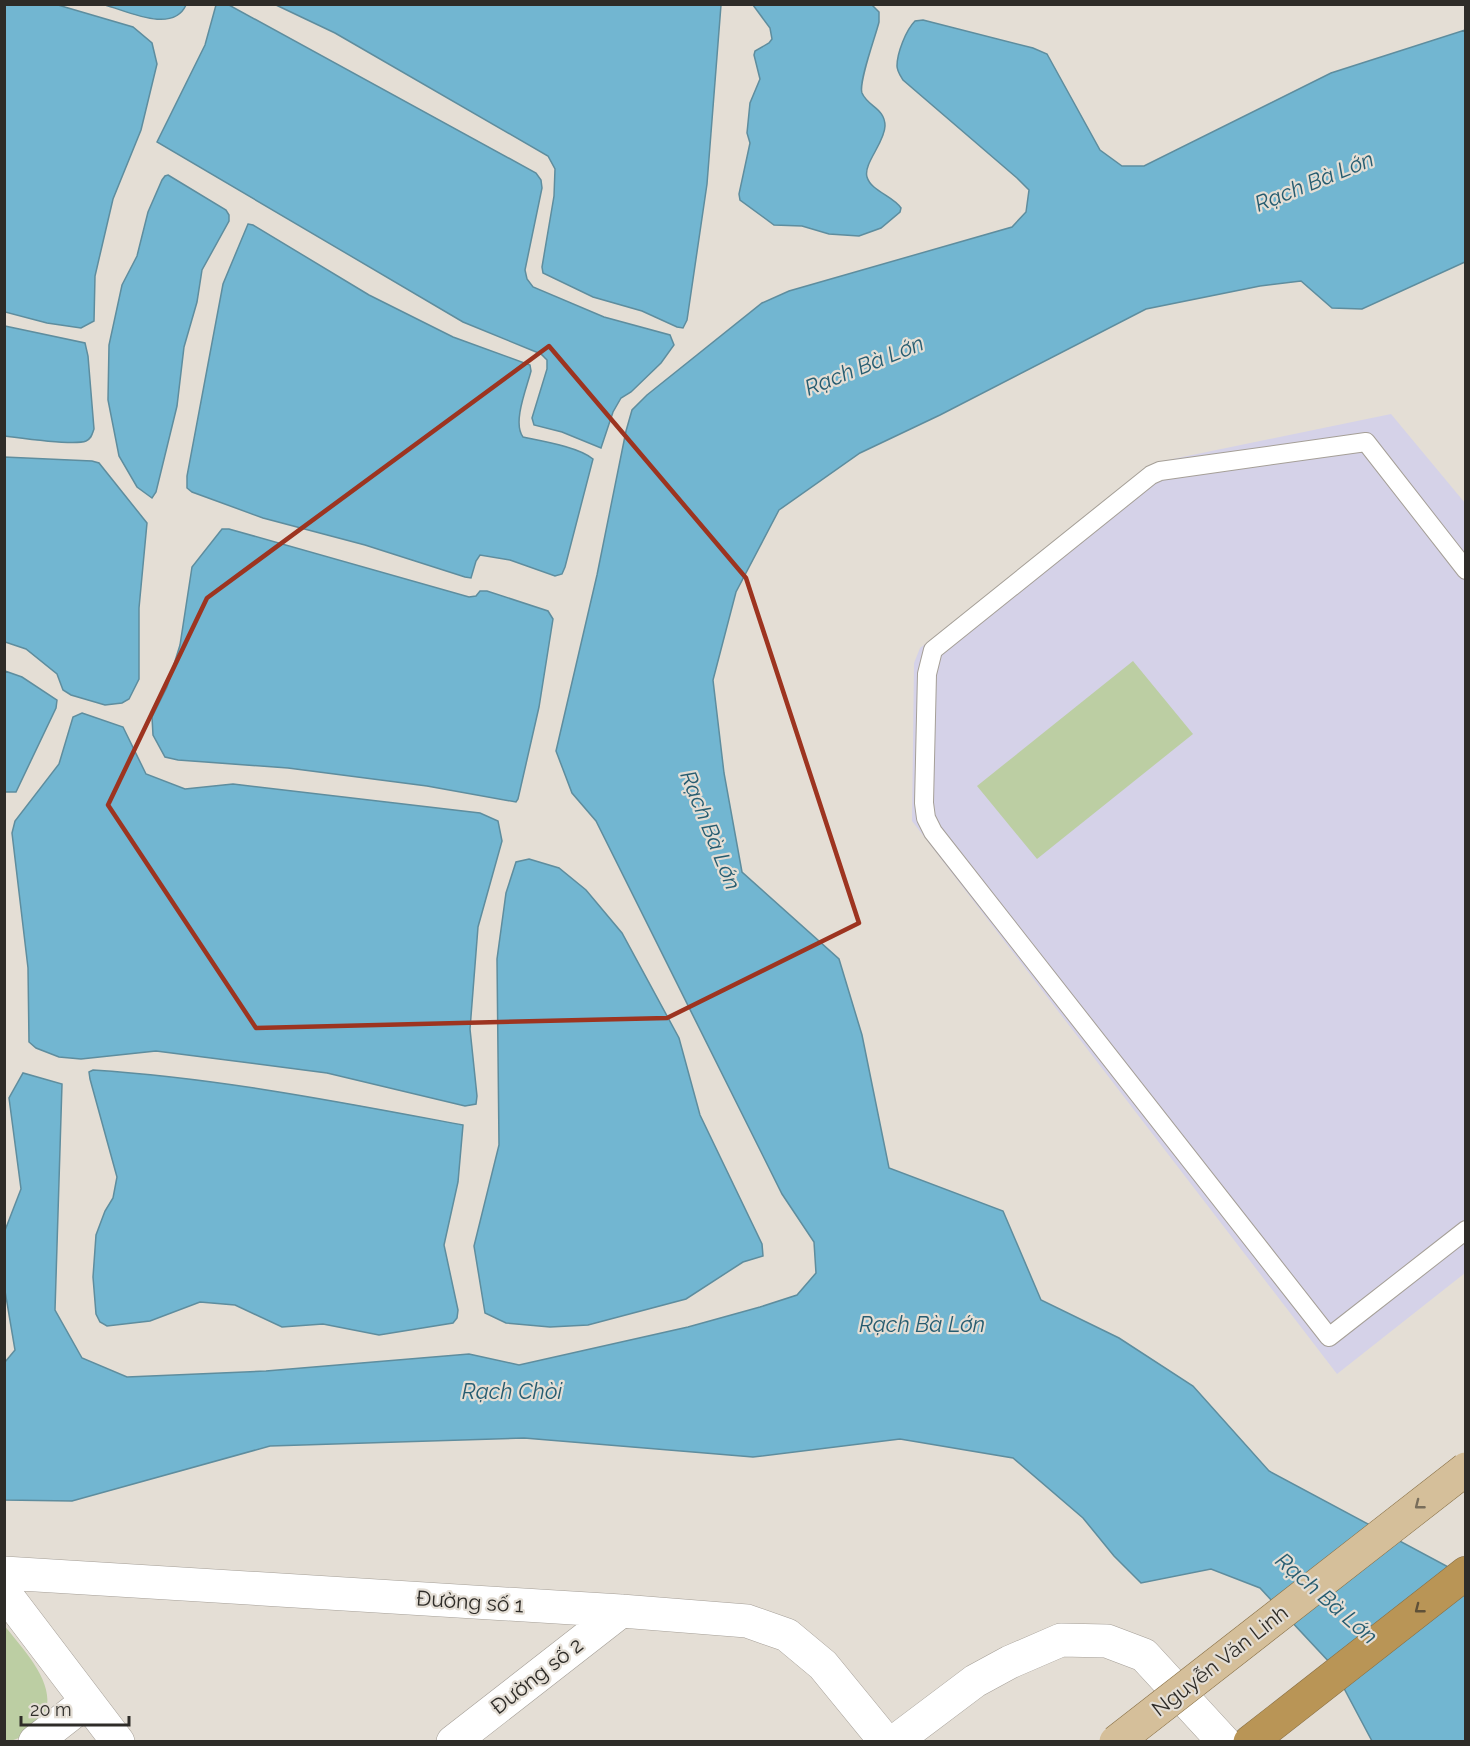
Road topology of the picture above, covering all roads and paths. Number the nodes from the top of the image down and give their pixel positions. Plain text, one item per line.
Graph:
1 (1466, 570) edge
2 (1466, 1230) edge
3 (1466, 1469) edge
4 (4, 1573) edge
5 (1466, 1573) edge
6 (4, 1592) edge
7 (621, 1611) junction
8 (86, 1701) junction
9 (34, 1742) edge
10 (118, 1742) edge
11 (453, 1742) edge
12 (886, 1742) edge
13 (894, 1742) edge
14 (1116, 1742) edge
15 (1224, 1742) edge
16 (1250, 1742) edge

1 - 2 lane
3 -> 14 main road, Nguyễn Văn Linh, bridge
4 - 7 street, Đường số 1
5 -> 16 highway
6 - 8 street
7 - 11 street, Đường số 2
7 - 12 street, Đường số 1
8 - 9 street
8 - 10 street
13 - 15 street

